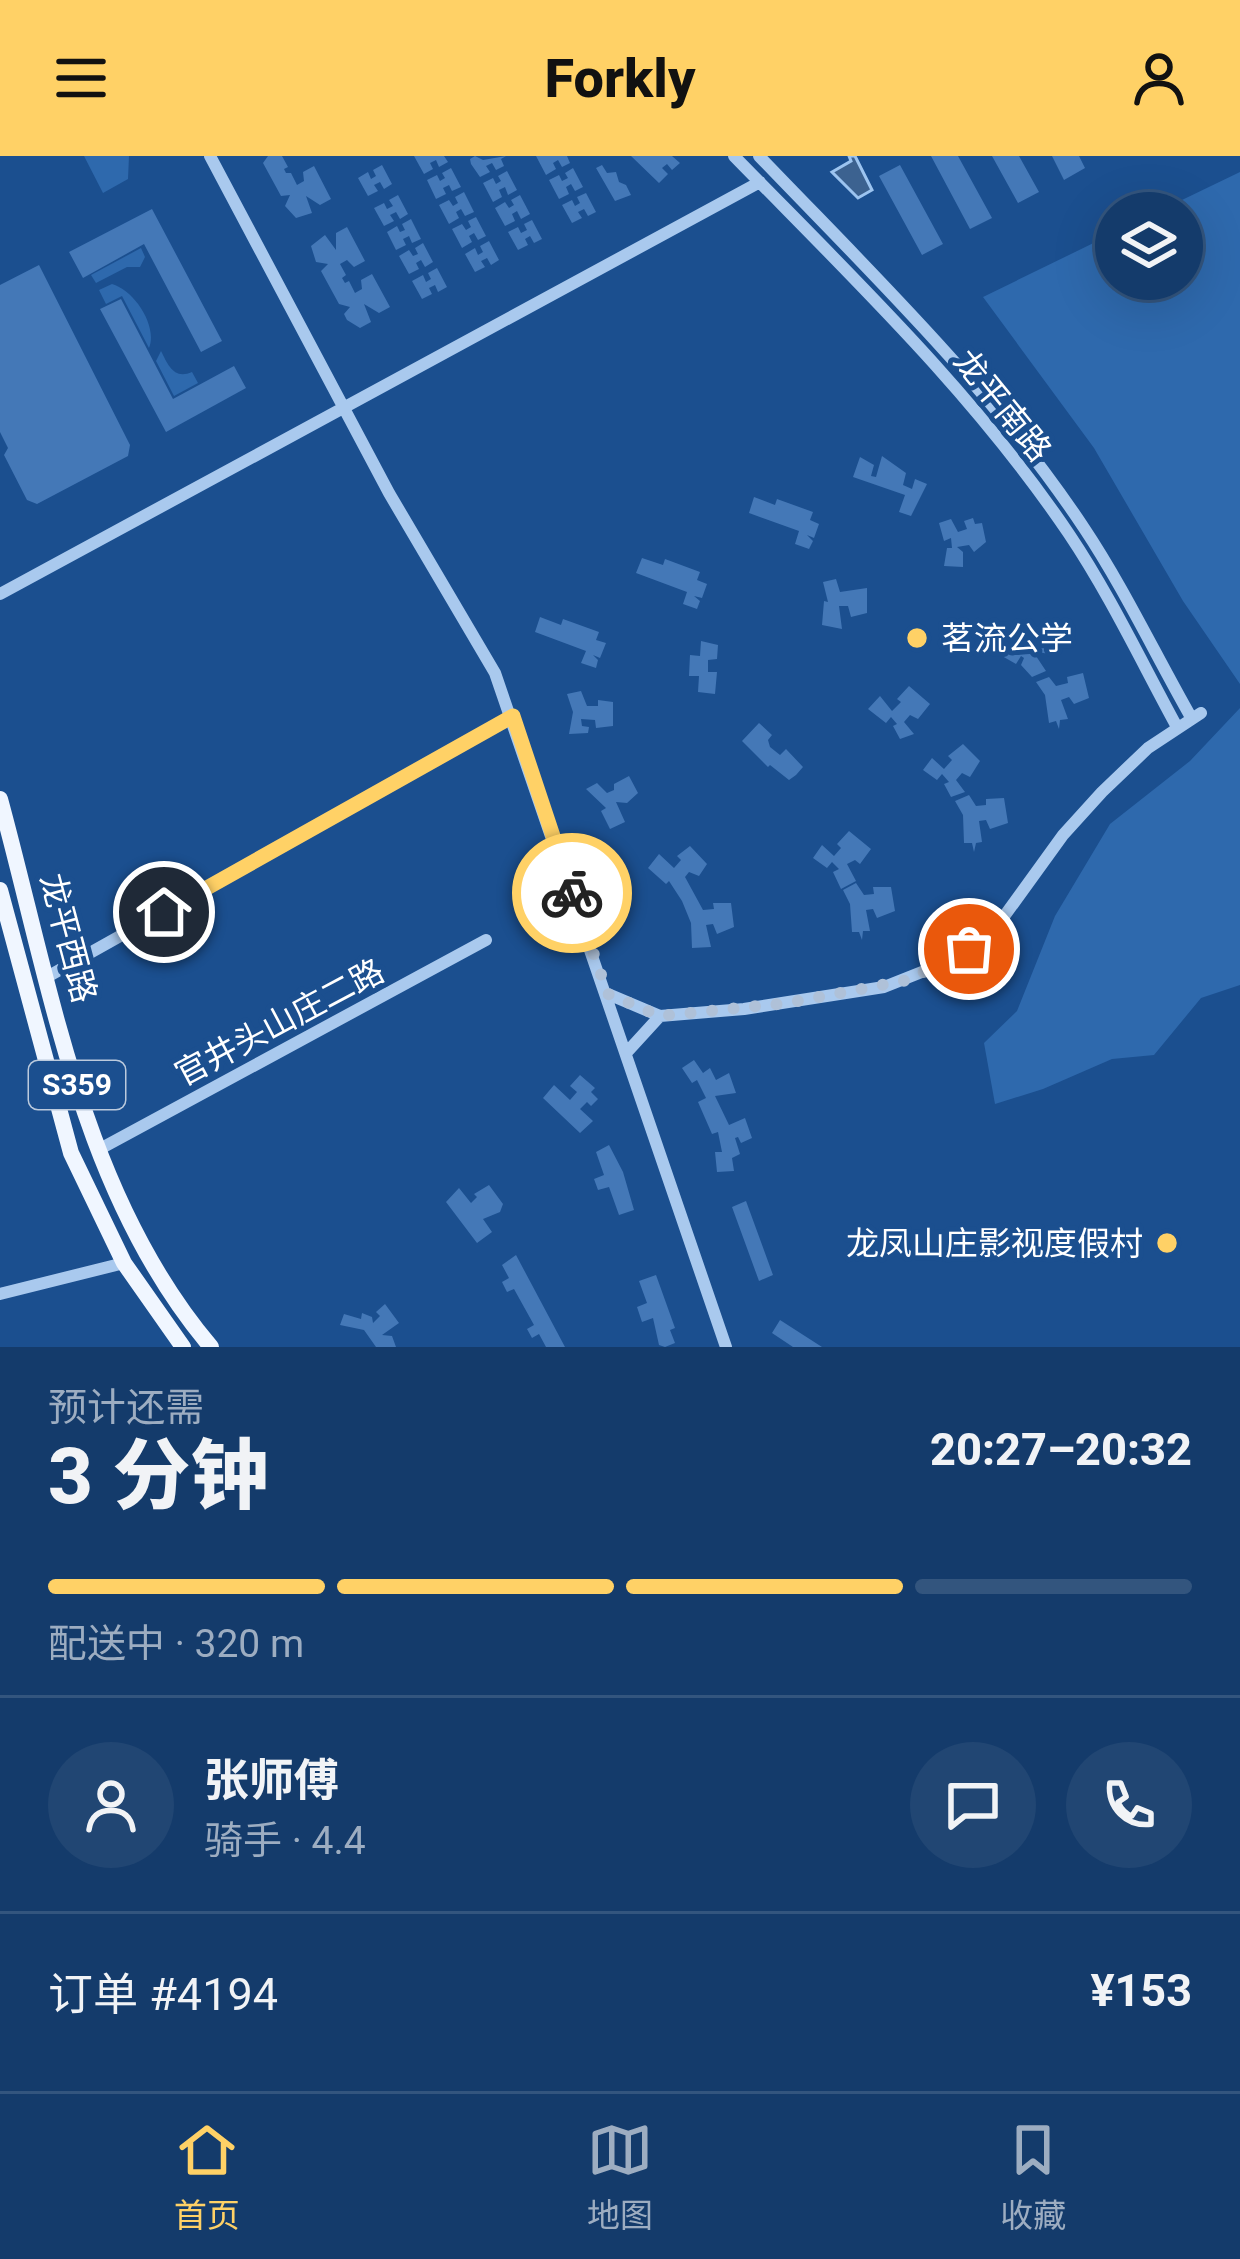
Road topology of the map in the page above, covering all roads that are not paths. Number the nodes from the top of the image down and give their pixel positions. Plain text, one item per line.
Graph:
1 (210, 156) edge
2 (734, 156) edge
3 (759, 156) edge
4 (760, 182) junction
5 (344, 409) junction
6 (0, 594) edge
7 (513, 716) junction
8 (1178, 727) junction
9 (0, 799) edge
10 (0, 890) edge
11 (486, 940) dead end
12 (47, 977) junction
13 (608, 994) junction
14 (660, 1016) junction
15 (628, 1051) junction
16 (98, 1150) junction
17 (124, 1263) junction
18 (0, 1294) edge
19 (183, 1347) edge
20 (211, 1347) edge
21 (726, 1347) edge

1 - 5 street
2 - 4 street, 龙平南路
3 - 8 street, 龙平南路
4 - 5 street
4 - 8 street, 龙平南路
5 - 6 street
5 - 7 street
7 - 12 street
7 - 13 street
8 - 14 street
9 - 12 main road, 龙平西路 / S359
10 - 17 main road, 龙平西路 / S359
11 - 16 street, 官井头山庄二路
12 - 16 main road, 龙平西路 / S359
13 - 14 street
13 - 15 street
14 - 15 street
15 - 21 street
16 - 20 main road, 龙平西路 / S359
17 - 18 street
17 - 19 main road, 龙平西路 / S359

